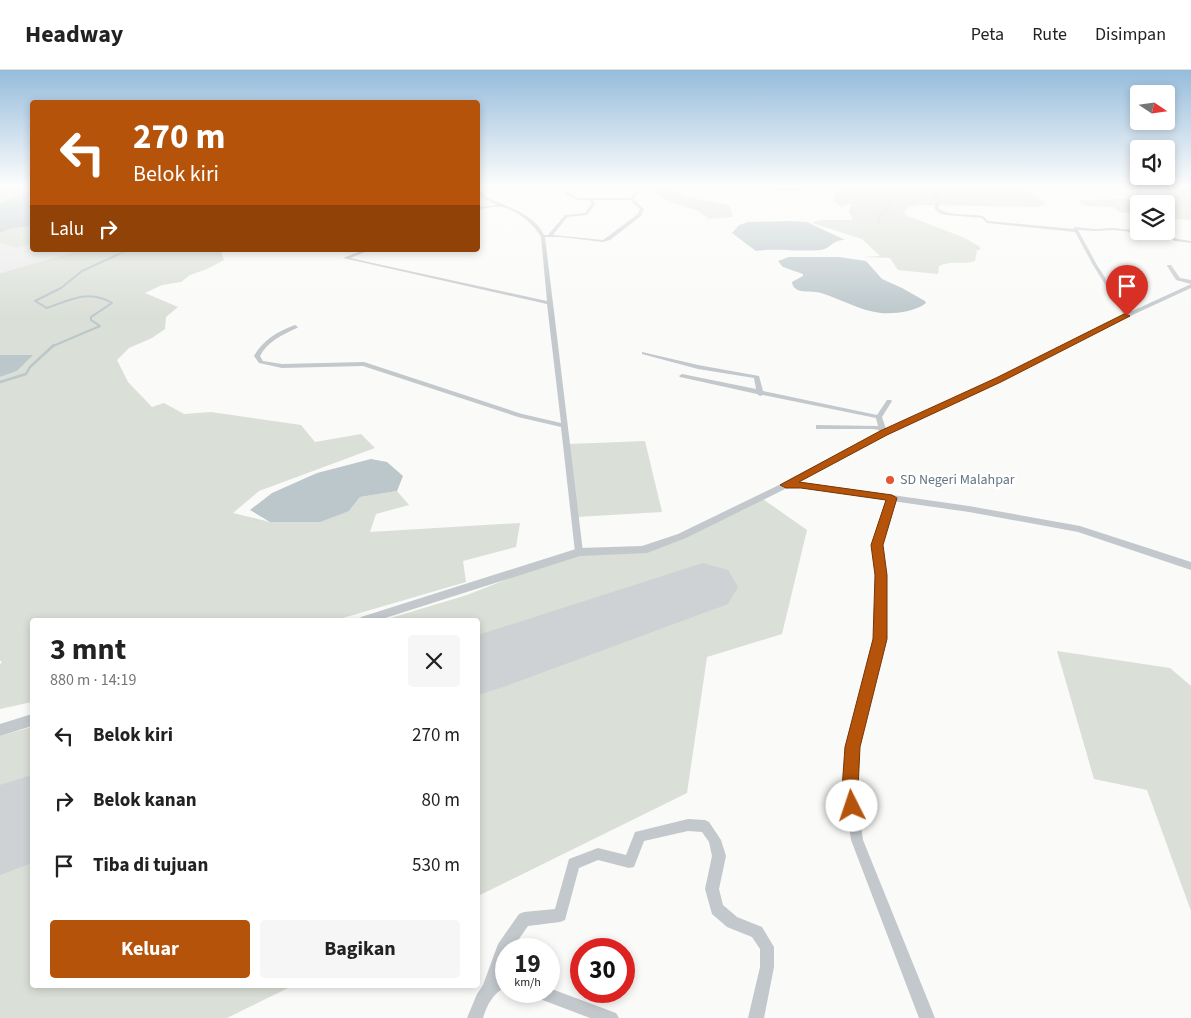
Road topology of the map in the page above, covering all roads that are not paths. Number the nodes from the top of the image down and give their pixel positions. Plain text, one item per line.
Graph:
1 (540, 229) edge
2 (553, 229) edge
3 (621, 229) edge
4 (1059, 229) edge
5 (1088, 229) edge
6 (1110, 229) edge
7 (1116, 229) edge
8 (1076, 231) joint
9 (547, 236) junction
10 (1191, 242) edge
11 (362, 252) edge
12 (1169, 266) dead end
13 (1191, 282) edge
14 (1191, 286) edge
15 (550, 303) junction
16 (1127, 316) junction
17 (295, 326) dead end
18 (644, 353) dead end
19 (682, 376) dead end
20 (760, 394) junction
21 (889, 401) dead end
22 (879, 417) junction
23 (564, 426) junction
24 (819, 427) dead end
25 (882, 430) junction
26 (786, 485) junction
27 (892, 498) junction
28 (580, 552) junction
29 (1191, 566) edge
30 (371, 618) edge
31 (30, 721) edge
32 (0, 730) edge
33 (495, 986) edge
34 (490, 988) junction
35 (560, 999) edge
36 (475, 1018) edge
37 (611, 1018) edge
38 (756, 1018) edge
39 (927, 1018) edge

1 - 9 street
2 - 9 street
3 - 9 street
4 - 8 street
5 - 6 street
7 - 10 street
8 - 16 street
9 - 15 street
11 - 15 street
12 - 13 street
14 - 16 street
15 - 23 street
16 - 25 street
17 - 23 street
18 - 20 street
19 - 20 street
20 - 22 street
21 - 22 street
22 - 25 street
23 - 28 street
24 - 25 street
25 - 26 street
26 - 27 street
26 - 28 street
27 - 29 street
27 - 39 street
28 - 30 street
31 - 32 street
33 - 34 street
34 - 36 street
34 - 38 street
35 - 37 street

